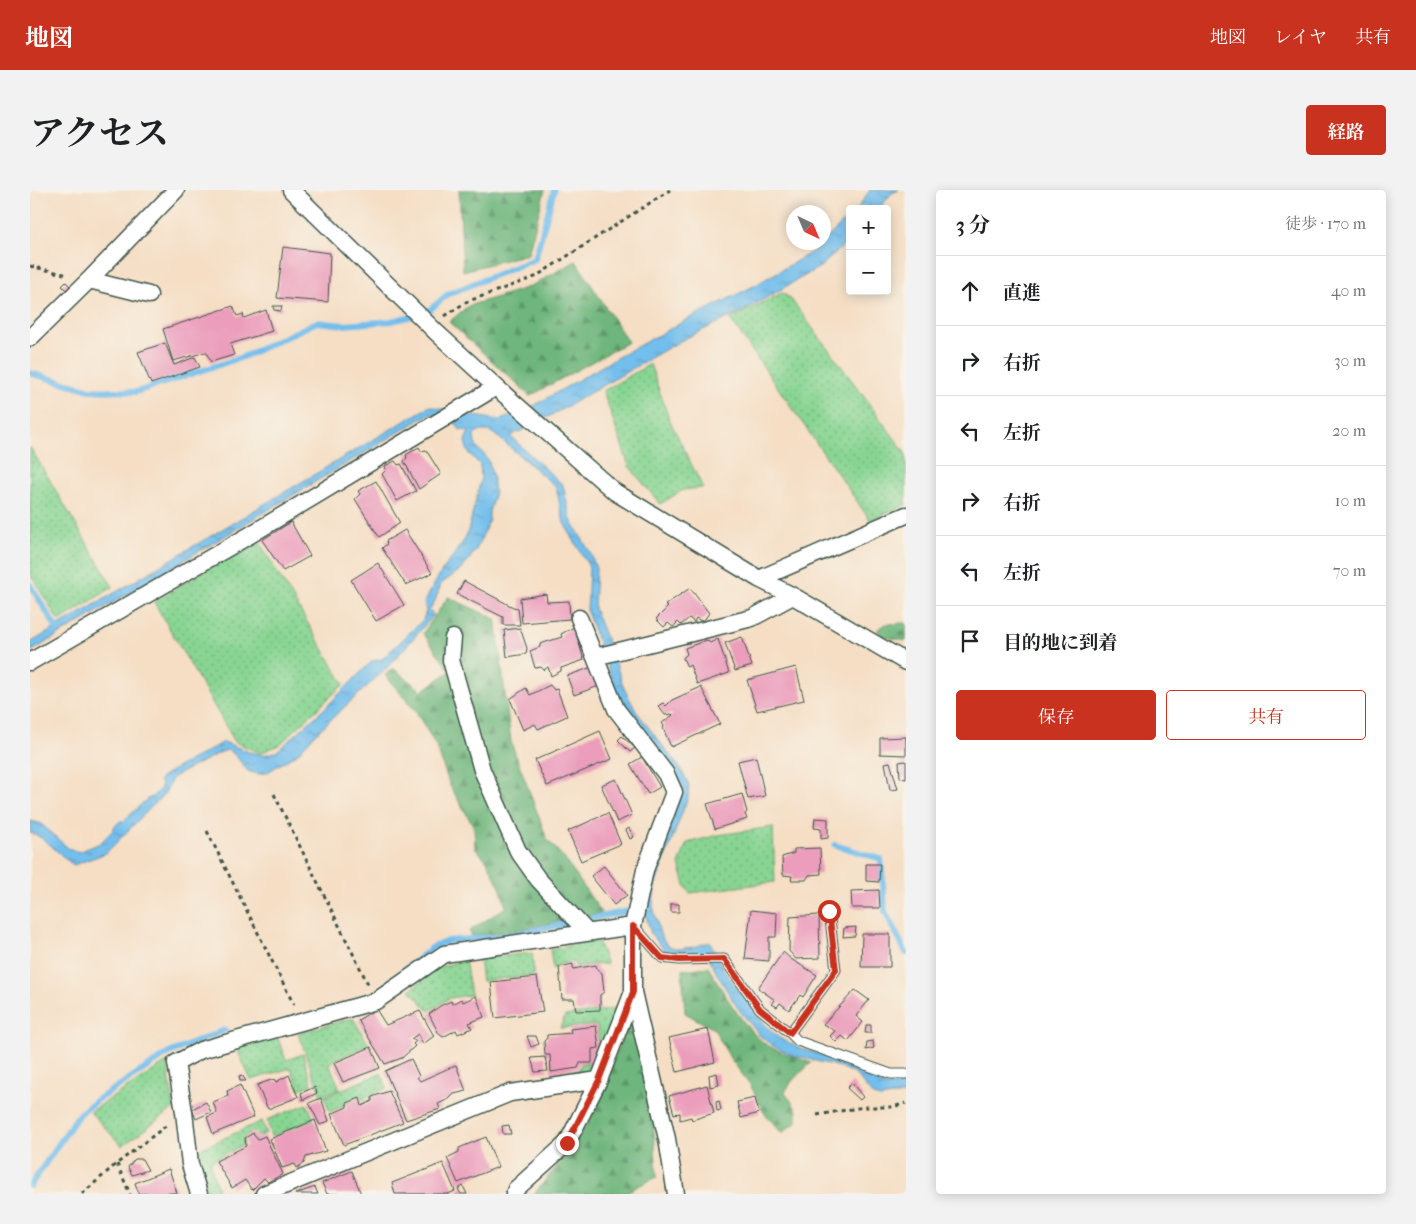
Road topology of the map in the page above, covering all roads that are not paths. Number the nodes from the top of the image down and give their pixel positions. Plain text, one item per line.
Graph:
1 (176, 190) edge
2 (291, 190) edge
3 (89, 280) junction
4 (148, 295) dead end
5 (30, 338) edge
6 (496, 387) junction
7 (906, 514) edge
8 (759, 579) junction
9 (792, 596) junction
10 (579, 618) dead end
11 (453, 638) dead end
12 (595, 657) junction
13 (30, 662) edge
14 (906, 662) edge
15 (829, 911) dead end
16 (633, 926) junction
17 (587, 932) junction
18 (633, 992) junction
19 (790, 1033) junction
20 (906, 1074) edge
21 (599, 1080) junction
22 (199, 1194) edge
23 (264, 1194) edge
24 (514, 1194) edge
25 (676, 1194) edge

1 - 3 street
2 - 6 street
3 - 4 street
3 - 5 street
6 - 8 street
6 - 13 street
7 - 8 street
8 - 9 street
9 - 12 street
9 - 14 street
10 - 12 street
11 - 17 street
12 - 16 street
15 - 19 lane
16 - 17 street
16 - 18 street
16 - 19 lane
17 - 22 street
18 - 21 street
18 - 25 street
19 - 20 lane
21 - 23 street
21 - 24 street

